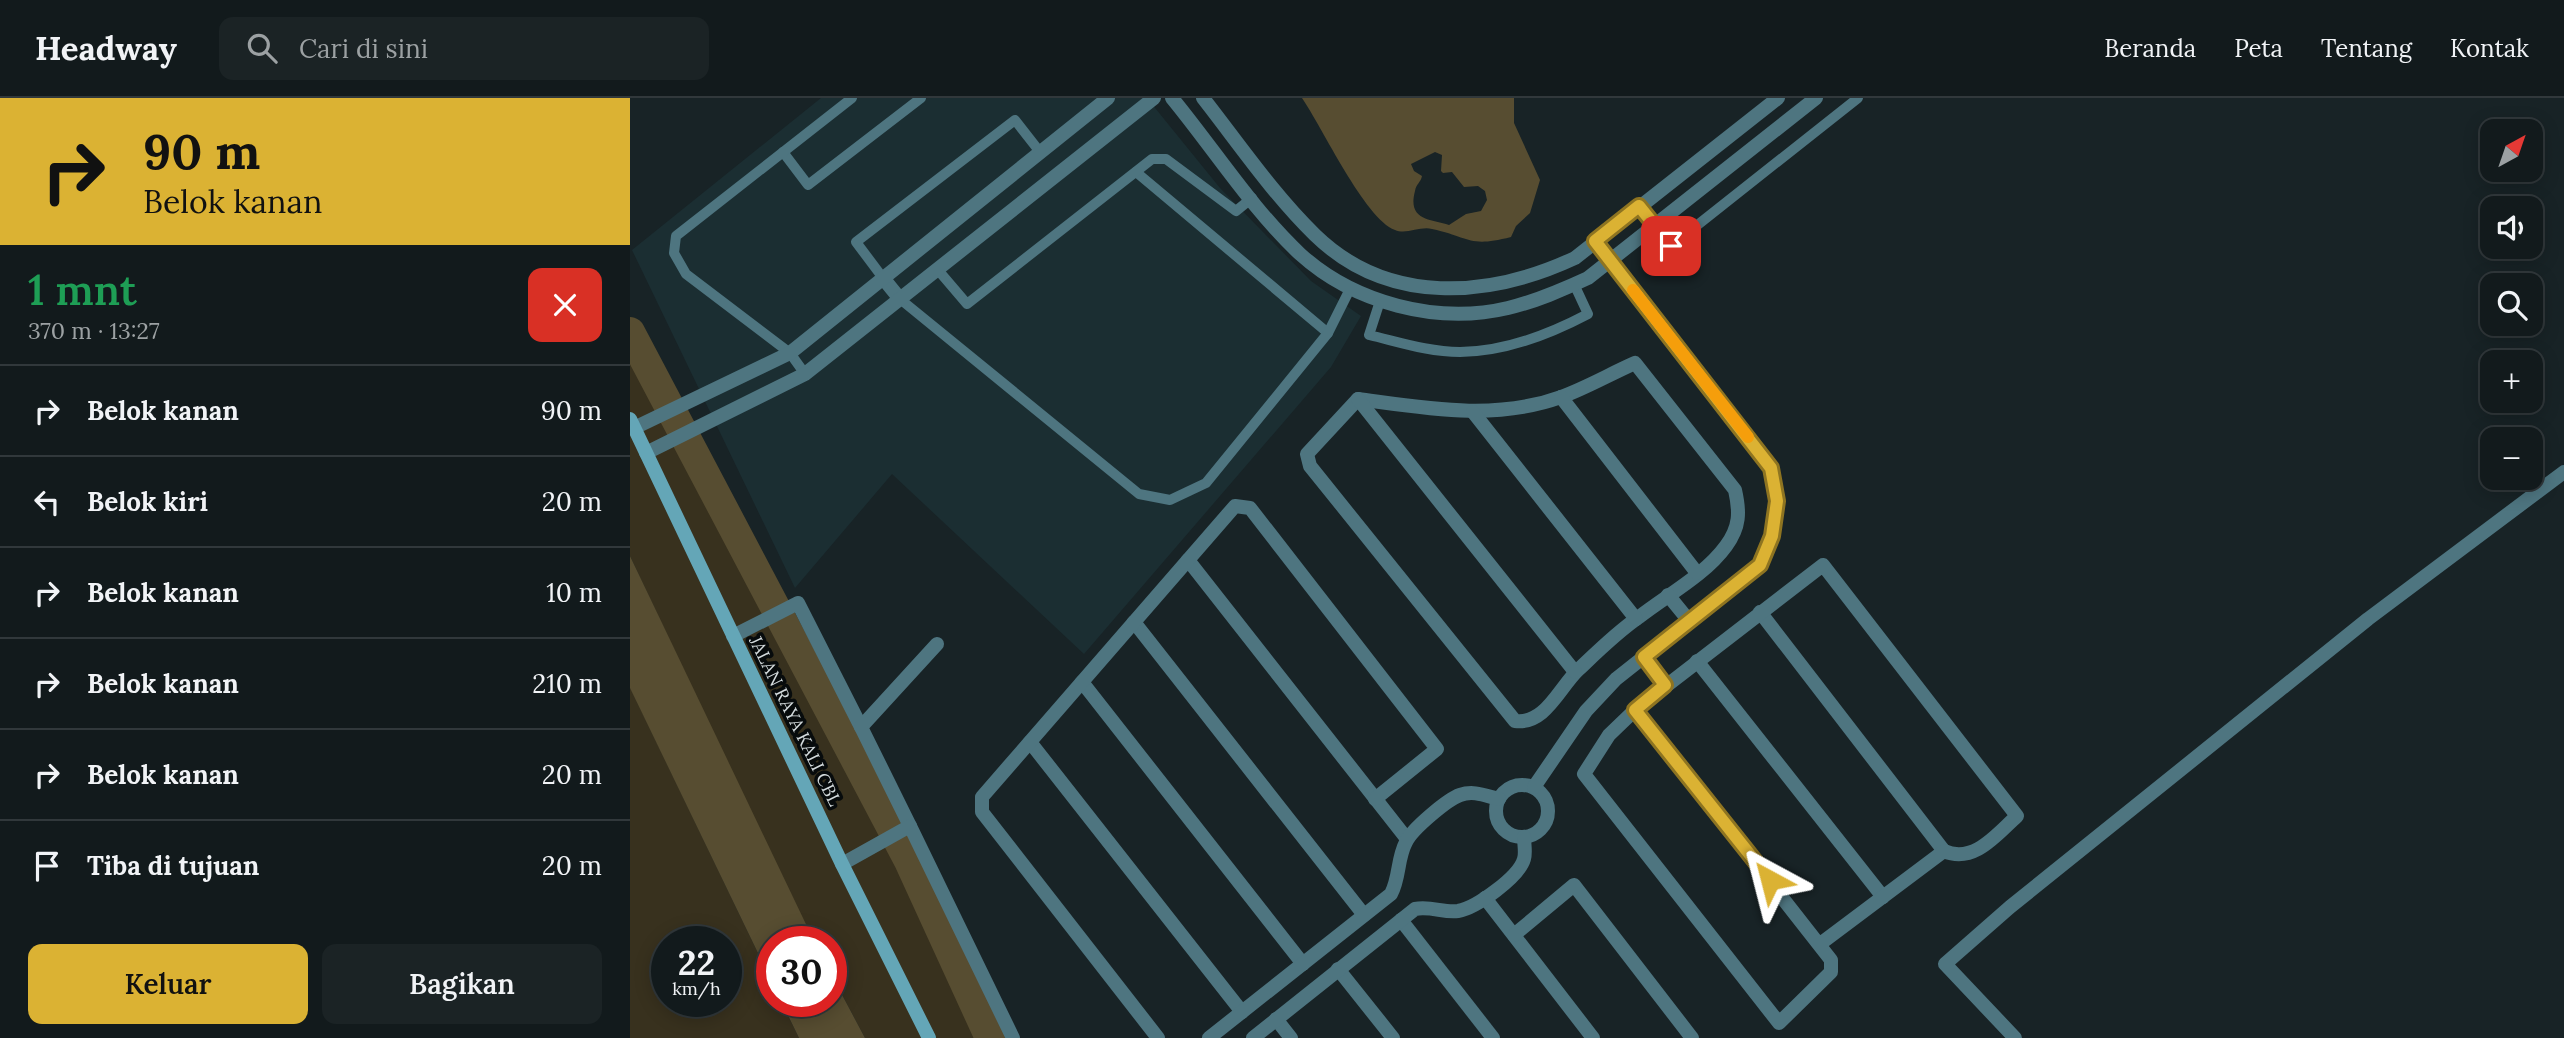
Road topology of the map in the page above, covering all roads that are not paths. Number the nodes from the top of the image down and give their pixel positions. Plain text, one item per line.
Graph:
1 (852, 98) edge
2 (921, 98) edge
3 (1108, 98) edge
4 (1154, 98) edge
5 (1172, 98) edge
6 (1203, 98) edge
7 (1778, 98) edge
8 (1816, 98) edge
9 (1858, 98) edge
10 (783, 152) junction
11 (1040, 152) junction
12 (1136, 172) junction
13 (1252, 198) junction
14 (1639, 206) junction
15 (1654, 225) junction
16 (1595, 241) junction
17 (1609, 260) junction
18 (938, 270) junction
19 (883, 278) junction
20 (1574, 284) junction
21 (1351, 287) junction
22 (900, 299) junction
23 (1380, 301) junction
24 (1328, 333) junction
25 (790, 353) junction
26 (806, 374) junction
27 (1561, 397) junction
28 (1358, 399) junction
29 (1473, 412) junction
30 (632, 423) edge
31 (646, 453) junction
32 (2564, 472) edge
33 (1188, 560) junction
34 (1697, 573) junction
35 (1668, 595) junction
36 (1760, 612) junction
37 (1636, 619) junction
38 (1134, 622) junction
39 (1690, 622) junction
40 (733, 636) junction
41 (937, 644) dead end
42 (1644, 657) junction
43 (1697, 661) junction
44 (1576, 672) junction
45 (1082, 682) junction
46 (1665, 685) junction
47 (1635, 710) junction
48 (861, 727) junction
49 (1030, 742) junction
50 (1534, 787) junction
51 (1375, 799) junction
52 (1499, 799) junction
53 (906, 827) junction
54 (1524, 837) junction
55 (1406, 839) junction
56 (1944, 851) junction
57 (842, 864) junction
58 (1883, 897) junction
59 (1485, 898) junction
60 (1364, 915) junction
61 (1401, 920) junction
62 (1514, 935) junction
63 (1820, 944) junction
64 (1303, 964) junction
65 (1338, 969) junction
66 (1242, 1012) junction
67 (1276, 1019) junction
68 (929, 1038) edge
69 (1013, 1038) edge
70 (1158, 1038) edge
71 (1209, 1038) edge
72 (1253, 1038) edge
73 (1291, 1038) edge
74 (1393, 1038) edge
75 (1493, 1038) edge
76 (1593, 1038) edge
77 (1692, 1038) edge
78 (2015, 1038) edge

1 - 10 lane
2 - 10 lane
3 - 11 street
4 - 18 street
5 - 13 street
6 - 16 street
7 - 14 street
8 - 15 street
9 - 15 lane
10 - 25 lane
11 - 19 street
11 - 19 lane
12 - 13 lane
12 - 18 lane
12 - 24 lane
13 - 21 street
14 - 15 lane
14 - 16 street
15 - 17 street
16 - 17 street
17 - 20 street
17 - 39 street
18 - 22 street
19 - 22 street
19 - 25 street
20 - 23 street
20 - 23 lane
21 - 23 street
21 - 24 lane
22 - 24 lane
22 - 26 street
25 - 26 lane
25 - 30 street
26 - 31 street
27 - 29 street
27 - 34 street
27 - 34 street
28 - 29 street
28 - 44 street
28 - 44 street
29 - 37 street
30 - 31 main road, JALAN RAYA KALI CBL
31 - 40 main road, JALAN RAYA KALI CBL
32 - 78 street
33 - 38 street
33 - 51 street
33 - 51 street
34 - 35 street
35 - 37 street
35 - 39 street
36 - 43 street
36 - 56 street
36 - 56 street
37 - 44 street
38 - 45 street
38 - 60 street
39 - 42 street
40 - 48 street
40 - 57 main road, JALAN RAYA KALI CBL
41 - 48 street
42 - 46 street
42 - 50 street
43 - 46 street
43 - 58 street
45 - 49 street
45 - 64 street
46 - 47 street
47 - 63 street
47 - 63 street
48 - 53 street
49 - 66 street
49 - 70 street
50 - 52 street
50 - 54 street
51 - 55 street
52 - 54 street
52 - 55 street
53 - 57 street
53 - 69 street
54 - 59 street
55 - 60 street
56 - 58 street
57 - 68 main road, JALAN RAYA KALI CBL
58 - 63 street
59 - 61 street
59 - 62 street
60 - 64 street
61 - 65 street
61 - 75 street
62 - 76 street
62 - 77 street
64 - 66 street
65 - 67 street
65 - 74 street
66 - 71 street
67 - 72 street
67 - 73 street

